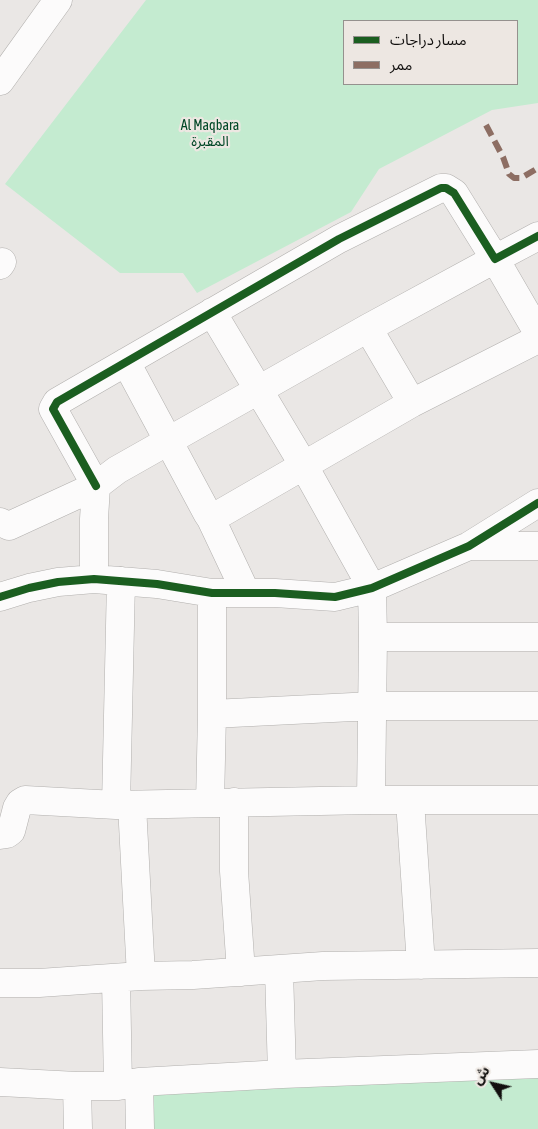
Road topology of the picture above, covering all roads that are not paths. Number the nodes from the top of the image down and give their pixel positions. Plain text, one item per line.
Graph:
1 (58, 0) edge
2 (0, 81) edge
3 (538, 236) edge
4 (496, 259) junction
5 (212, 312) junction
6 (368, 328) junction
7 (538, 333) edge
8 (538, 339) edge
9 (126, 362) junction
10 (259, 390) junction
11 (412, 403) junction
12 (168, 442) junction
13 (304, 466) junction
14 (96, 486) junction
15 (538, 503) edge
16 (211, 518) junction
17 (0, 522) edge
18 (469, 546) junction
19 (538, 546) edge
20 (108, 580) junction
21 (372, 588) junction
22 (212, 593) junction
23 (246, 593) junction
24 (0, 597) edge
25 (373, 637) junction
26 (538, 637) edge
27 (373, 706) junction
28 (538, 706) edge
29 (212, 714) junction
30 (371, 800) junction
31 (538, 800) edge
32 (410, 801) junction
33 (222, 803) junction
34 (124, 805) junction
35 (0, 835) edge
36 (538, 963) edge
37 (421, 965) junction
38 (279, 970) junction
39 (241, 972) junction
40 (129, 977) junction
41 (0, 983) edge
42 (538, 1064) edge
43 (282, 1074) junction
44 (0, 1082) edge
45 (129, 1084) junction
46 (77, 1086) junction
47 (78, 1129) edge
48 (140, 1129) edge

1 - 2 street
3 - 4 street
4 - 5 street
4 - 6 street
4 - 7 street
5 - 9 street
5 - 10 street
6 - 10 street
6 - 11 street
8 - 11 street
9 - 12 street
9 - 14 street
10 - 12 street
10 - 13 street
11 - 13 street
12 - 14 street
12 - 16 street
13 - 16 street
13 - 21 street
14 - 17 street
14 - 20 street
15 - 18 street
16 - 23 street
18 - 19 street
18 - 21 street
20 - 22 street
20 - 24 street
20 - 34 street
21 - 23 street
21 - 25 street
22 - 23 street
22 - 29 street
25 - 26 street
25 - 27 street
27 - 28 street
27 - 29 street
27 - 30 street
29 - 33 street
30 - 32 street
30 - 33 street
31 - 32 street
32 - 37 street
33 - 34 street
33 - 39 street
34 - 35 street
34 - 40 street
36 - 37 street
37 - 38 street
38 - 39 street
38 - 43 street
39 - 40 street
40 - 41 street
40 - 45 street
42 - 43 street
43 - 45 street
44 - 46 street
45 - 46 street
45 - 48 street
46 - 47 street

